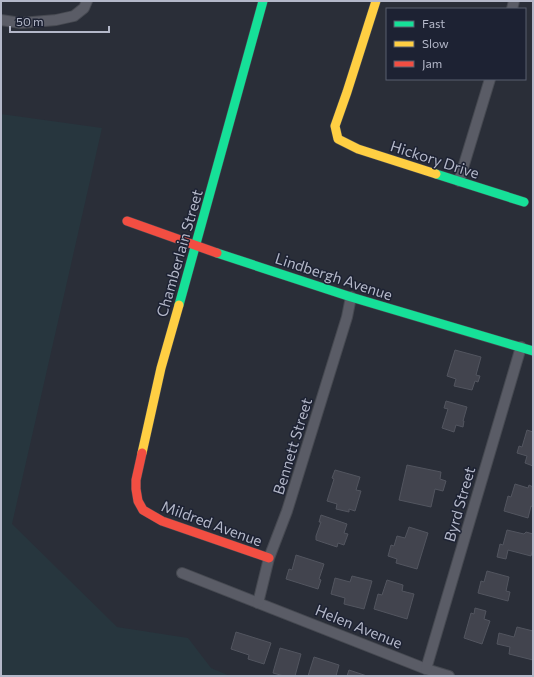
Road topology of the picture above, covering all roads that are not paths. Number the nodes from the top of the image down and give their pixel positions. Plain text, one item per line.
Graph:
1 (87, 1) edge
2 (263, 1) edge
3 (376, 1) edge
4 (1, 20) edge
5 (490, 80) edge
6 (459, 181) junction
7 (524, 202) dead end
8 (128, 221) dead end
9 (196, 246) junction
10 (351, 297) junction
11 (521, 347) junction
12 (533, 351) edge
13 (146, 512) joint
14 (269, 558) junction
15 (182, 573) dead end
16 (258, 602) junction
17 (426, 669) junction
18 (449, 676) edge

1 - 4 street
2 - 9 street, Chamberlain Street
3 - 6 street, Hickory Drive
5 - 6 street
6 - 7 street, Hickory Drive
8 - 9 street, Lindbergh Avenue
9 - 10 street, Lindbergh Avenue
9 - 13 street, Chamberlain Street
10 - 11 street, Lindbergh Avenue
10 - 14 street, Bennett Street
11 - 12 street, Lindbergh Avenue
11 - 17 street, Byrd Street
13 - 14 street, Mildred Avenue
14 - 16 street, Bennett Street
15 - 16 street, Helen Avenue
16 - 17 street, Helen Avenue
17 - 18 street, Helen Avenue

